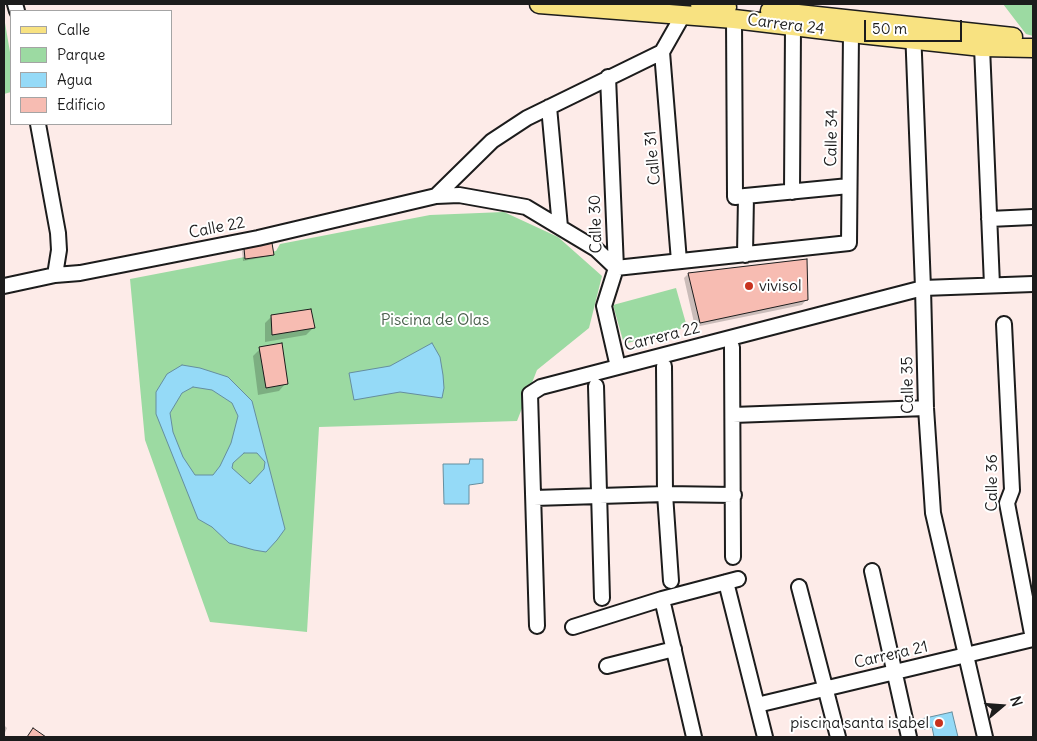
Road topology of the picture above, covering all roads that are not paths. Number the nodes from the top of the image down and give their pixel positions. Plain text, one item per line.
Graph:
1 (539, 4) edge
2 (700, 4) edge
3 (683, 15) junction
4 (734, 18) junction
5 (792, 26) junction
6 (851, 33) junction
7 (913, 33) junction
8 (1033, 40) edge
9 (982, 47) junction
10 (1033, 48) edge
11 (662, 52) junction
12 (608, 77) junction
13 (549, 107) junction
14 (38, 125) edge
15 (849, 186) junction
16 (792, 192) junction
17 (436, 196) junction
18 (741, 197) junction
19 (1033, 217) edge
20 (989, 219) junction
21 (560, 227) junction
22 (746, 255) junction
23 (679, 261) junction
24 (616, 268) junction
25 (55, 275) junction
26 (1033, 284) edge
27 (992, 285) junction
28 (4, 286) edge
29 (923, 288) junction
30 (1004, 324) dead end
31 (732, 347) dead end
32 (618, 366) junction
33 (664, 366) dead end
34 (596, 386) dead end
35 (926, 408) junction
36 (733, 415) junction
37 (665, 494) junction
38 (734, 495) junction
39 (599, 497) junction
40 (534, 498) junction
41 (733, 557) dead end
42 (872, 571) dead end
43 (671, 581) dead end
44 (800, 587) dead end
45 (602, 598) dead end
46 (662, 599) junction
47 (537, 626) dead end
48 (573, 627) dead end
49 (1033, 639) edge
50 (674, 649) junction
51 (966, 655) junction
52 (607, 666) dead end
53 (895, 672) junction
54 (825, 689) junction
55 (757, 705) junction
56 (694, 737) edge
57 (765, 737) edge
58 (838, 737) edge
59 (909, 737) edge
60 (985, 737) edge

1 - 3 main road, Carrera 24
2 - 7 main road, Carrera 24
3 - 4 main road, Carrera 24
3 - 11 street
4 - 5 main road, Carrera 24
4 - 18 street
5 - 6 main road, Carrera 24
5 - 16 street
6 - 7 main road, Carrera 24
6 - 15 street, Calle 34
7 - 8 main road, Carrera 24
7 - 9 main road, Carrera 24
7 - 29 street, Calle 35
9 - 10 main road, Carrera 24
9 - 20 street
11 - 12 street
11 - 23 street, Calle 31
12 - 13 street
12 - 24 street, Calle 30
13 - 17 street
13 - 21 street
14 - 25 street
15 - 16 street
15 - 22 street, Calle 34
16 - 18 street
17 - 21 street, Calle 22
17 - 25 street, Calle 22
18 - 22 street
19 - 20 street
20 - 27 street
21 - 24 street, Calle 22
22 - 23 street
23 - 24 street
24 - 32 street, Calle 30
25 - 28 street, Calle 22
26 - 27 street, Carrera 22
27 - 29 street, Carrera 22
29 - 32 street, Carrera 22
29 - 35 street, Calle 35
30 - 49 street, Calle 36
31 - 36 street
32 - 40 street, Carrera 22
33 - 37 street
34 - 39 street
35 - 36 street
35 - 51 street, Calle 35
36 - 38 street
37 - 38 street
37 - 39 street
37 - 43 street
38 - 41 street
39 - 40 street
39 - 45 street
40 - 47 street, Carrera 22
42 - 53 street
44 - 54 street
46 - 48 street
46 - 50 street
46 - 55 street
49 - 51 street, Carrera 21
50 - 52 street
50 - 56 street
51 - 53 street, Carrera 21
51 - 60 street, Calle 35
53 - 54 street, Carrera 21
53 - 59 street
54 - 55 street, Carrera 21
54 - 58 street
55 - 57 street

